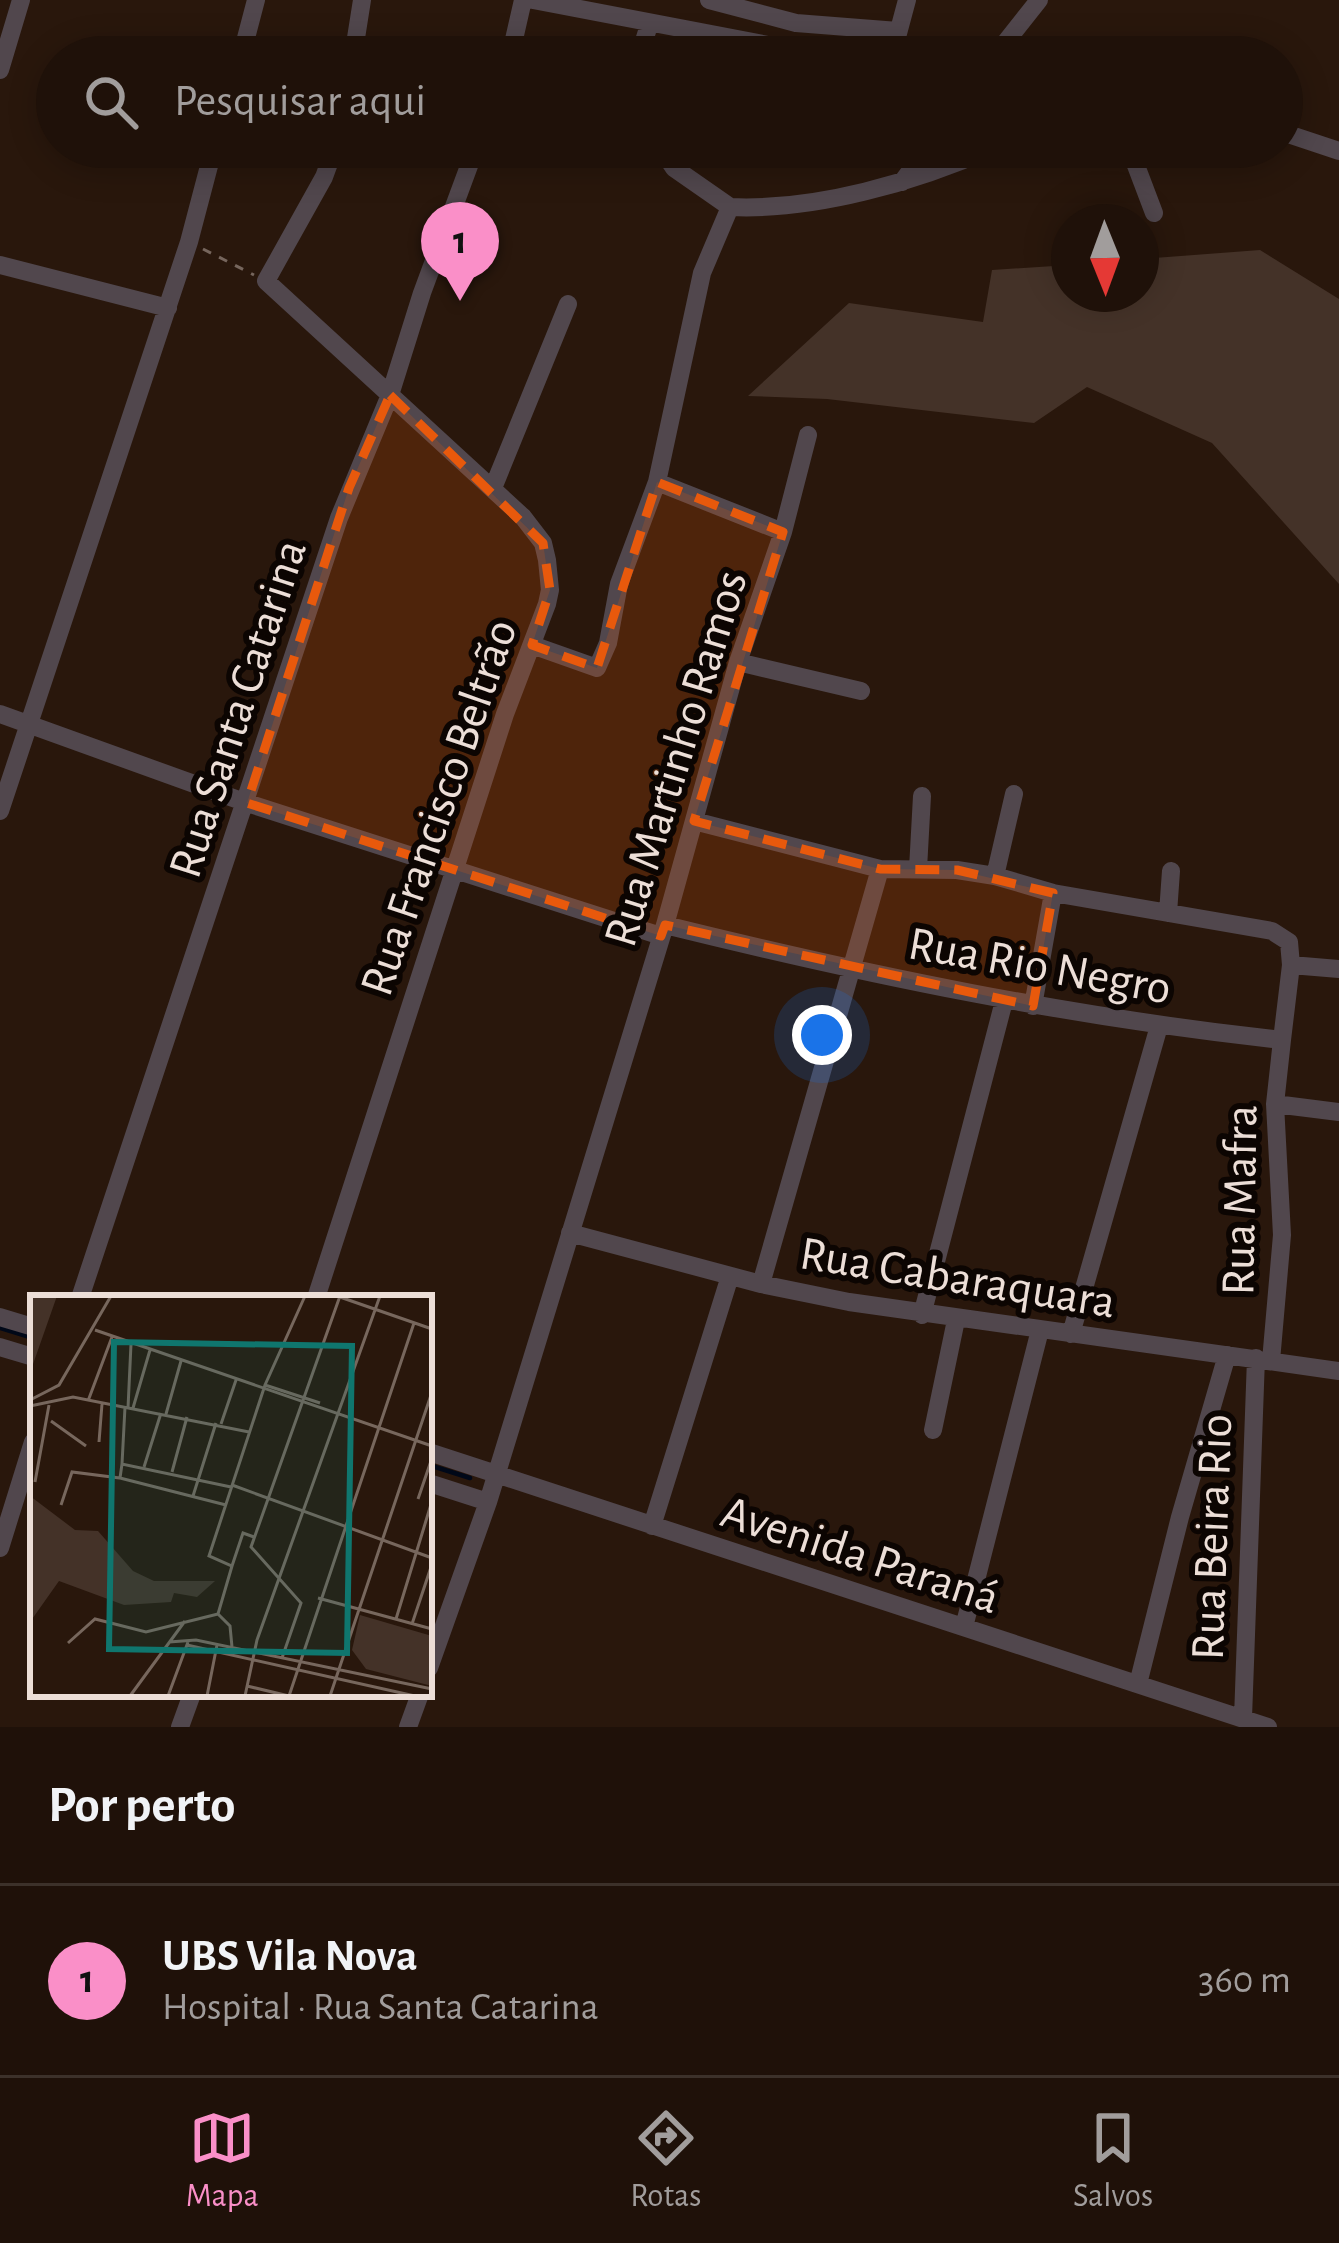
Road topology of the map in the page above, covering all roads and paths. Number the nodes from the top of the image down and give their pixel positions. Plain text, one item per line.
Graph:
1 (21, 0) edge
2 (256, 0) edge
3 (362, 0) edge
4 (523, 0) edge
5 (533, 0) edge
6 (709, 0) edge
7 (907, 0) edge
8 (1039, 0) edge
9 (740, 4) edge
10 (649, 25) junction
11 (898, 31) junction
12 (247, 36) edge
13 (356, 36) edge
14 (515, 36) edge
15 (646, 36) edge
16 (718, 36) edge
17 (732, 36) edge
18 (897, 36) edge
19 (1011, 36) edge
20 (0, 70) edge
21 (1303, 139) edge
22 (1339, 151) edge
23 (209, 168) edge
24 (327, 168) edge
25 (468, 168) edge
26 (674, 168) edge
27 (912, 168) edge
28 (939, 168) edge
29 (1137, 168) edge
30 (902, 182) junction
31 (1151, 204) edge
32 (730, 207) junction
33 (190, 242) junction
34 (0, 265) edge
35 (266, 281) junction
36 (568, 304) dead end
37 (168, 308) junction
38 (390, 394) junction
39 (808, 435) dead end
40 (657, 482) junction
41 (493, 488) junction
42 (783, 532) junction
43 (532, 645) junction
44 (738, 662) junction
45 (861, 692) dead end
46 (0, 714) edge
47 (28, 724) junction
48 (1014, 794) dead end
49 (922, 796) dead end
50 (247, 803) junction
51 (0, 811) edge
52 (694, 821) junction
53 (880, 868) junction
54 (917, 869) junction
55 (1172, 871) dead end
56 (453, 872) junction
57 (994, 876) junction
58 (1053, 893) junction
59 (1168, 913) junction
60 (663, 930) junction
61 (1291, 964) junction
62 (1339, 969) edge
63 (854, 971) junction
64 (1004, 1001) junction
65 (1033, 1006) junction
66 (1159, 1026) junction
67 (1282, 1040) junction
68 (1275, 1104) junction
69 (1339, 1112) edge
70 (570, 1233) junction
71 (730, 1276) junction
72 (760, 1284) junction
73 (81, 1295) edge
74 (317, 1295) edge
75 (922, 1315) junction
76 (0, 1317) edge
77 (956, 1320) junction
78 (30, 1326) edge
79 (1040, 1330) junction
80 (1071, 1334) junction
81 (0, 1347) edge
82 (1227, 1355) junction
83 (30, 1357) edge
84 (1263, 1360) junction
85 (1339, 1371) edge
86 (932, 1430) dead end
87 (30, 1452) edge
88 (432, 1453) edge
89 (496, 1475) junction
90 (432, 1485) edge
91 (488, 1502) junction
92 (652, 1526) junction
93 (0, 1548) edge
94 (964, 1628) junction
95 (432, 1659) edge
96 (1138, 1684) junction
97 (191, 1697) edge
98 (419, 1697) edge
99 (1243, 1718) junction
100 (180, 1727) edge
101 (408, 1727) edge
102 (1268, 1727) edge

1 - 20 street
2 - 12 street
3 - 13 street
4 - 14 street
5 - 10 street
6 - 9 street
7 - 11 street
8 - 19 street
9 - 11 street
9 - 17 street
10 - 15 street
10 - 16 street
11 - 18 street
21 - 22 street
23 - 33 street
24 - 35 street
25 - 38 street, Rua Santa Catarina
26 - 32 street
27 - 30 street
28 - 30 street
29 - 31 street
30 - 32 street
32 - 40 street
33 - 35 path
33 - 37 street
34 - 37 street
35 - 38 street, Rua Francisco Beltrão
36 - 41 street
37 - 47 street
38 - 41 street, Rua Francisco Beltrão
38 - 50 street, Rua Santa Catarina
39 - 42 street
40 - 42 street, Rua Martinho Ramos
40 - 43 street
41 - 43 street, Rua Francisco Beltrão
42 - 44 street, Rua Martinho Ramos
43 - 56 street, Rua Francisco Beltrão
44 - 45 street
44 - 52 street, Rua Martinho Ramos
46 - 47 street, Rua Rio Negro
47 - 50 street, Rua Rio Negro
47 - 51 street
48 - 57 street
49 - 54 street
50 - 56 street, Rua Rio Negro
50 - 73 street, Rua Santa Catarina
52 - 53 street
52 - 60 street, Rua Martinho Ramos
53 - 54 street
53 - 63 street
54 - 57 street
55 - 59 street
56 - 60 street, Rua Rio Negro
56 - 74 street, Rua Francisco Beltrão
57 - 58 street
58 - 59 street
58 - 65 street
59 - 61 street
60 - 63 street, Rua Rio Negro
60 - 70 street, Rua Martinho Ramos
61 - 62 street
61 - 67 street
63 - 64 street, Rua Rio Negro
63 - 72 street
64 - 65 street, Rua Rio Negro
64 - 75 street
65 - 66 street, Rua Rio Negro
66 - 67 street, Rua Rio Negro
66 - 80 street
67 - 68 street, Rua Mafra
68 - 69 street
68 - 84 street, Rua Mafra
70 - 71 street, Rua Cabaraquara
70 - 89 street, Rua Martinho Ramos
71 - 72 street, Rua Cabaraquara
71 - 92 street
72 - 75 street, Rua Cabaraquara
75 - 77 street, Rua Cabaraquara
76 - 78 street
77 - 79 street, Rua Cabaraquara
77 - 86 street
79 - 80 street, Rua Cabaraquara
79 - 94 street
80 - 82 street, Rua Cabaraquara
81 - 83 street
82 - 84 street, Rua Cabaraquara
82 - 96 street, Rua Mafra
84 - 85 street, Rua Cabaraquara
84 - 99 street, Rua Beira Rio
87 - 93 street
88 - 89 street, Avenida Paraná
89 - 91 street, Rua Martinho Ramos
89 - 92 street, Avenida Paraná
90 - 91 street
91 - 95 street, Rua Martinho Ramos
92 - 94 street, Avenida Paraná
94 - 96 street, Avenida Paraná
96 - 99 street, Avenida Paraná
97 - 100 street
98 - 101 street
99 - 102 street, Avenida Paraná

